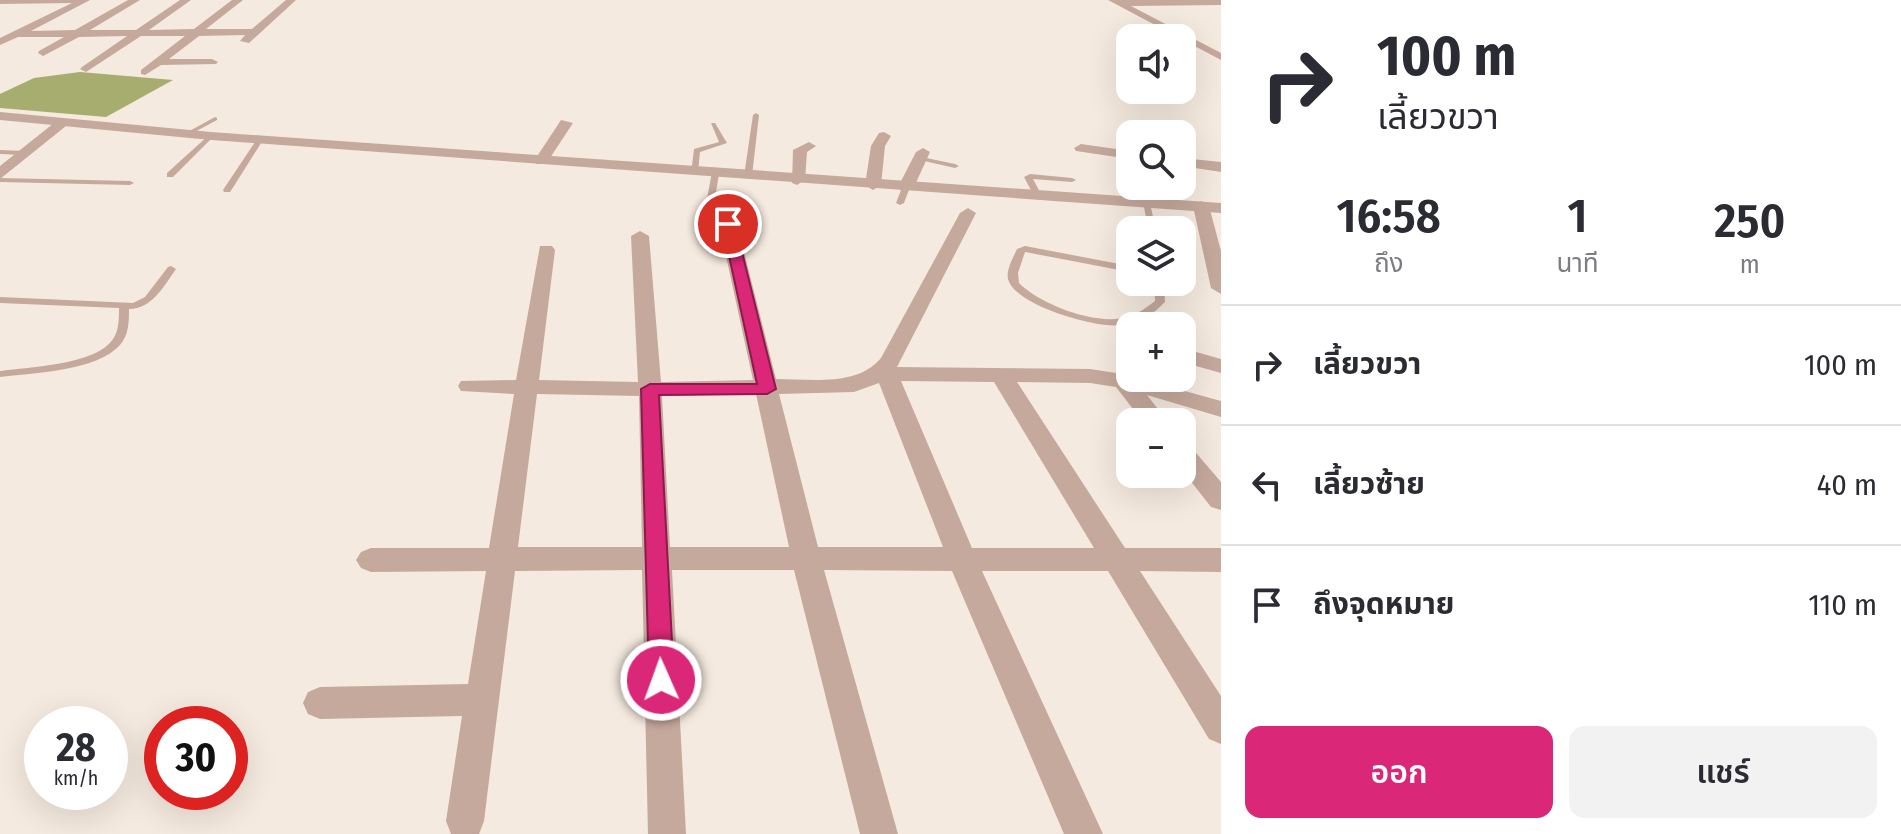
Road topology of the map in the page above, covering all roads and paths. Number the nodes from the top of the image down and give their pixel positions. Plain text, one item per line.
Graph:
1 (87, 0) edge
2 (135, 0) edge
3 (186, 0) edge
4 (238, 0) edge
5 (291, 0) edge
6 (0, 1) edge
7 (25, 1) edge
8 (1115, 1) edge
9 (1180, 1) edge
10 (1221, 2) edge
11 (0, 12) edge
12 (1208, 13) dead end
13 (198, 32) junction
14 (254, 32) junction
15 (137, 33) junction
16 (15, 34) junction
17 (78, 34) junction
18 (0, 42) edge
19 (183, 44) junction
20 (43, 53) dead end
21 (1221, 57) edge
22 (159, 62) junction
23 (212, 62) dead end
24 (86, 69) dead end
25 (145, 72) dead end
26 (756, 115) dead end
27 (0, 116) edge
28 (215, 119) dead end
29 (64, 122) junction
30 (566, 123) dead end
31 (713, 124) dead end
32 (187, 134) junction
33 (211, 136) junction
34 (884, 136) dead end
35 (259, 140) junction
36 (809, 146) dead end
37 (1081, 148) dead end
38 (0, 152) edge
39 (24, 153) junction
40 (1116, 153) edge
41 (922, 155) joint
42 (541, 161) junction
43 (1196, 164) edge
44 (955, 166) dead end
45 (1221, 167) edge
46 (694, 172) junction
47 (0, 174) edge
48 (715, 174) junction
49 (170, 175) dead end
50 (748, 176) junction
51 (0, 180) edge
52 (797, 180) junction
53 (1072, 180) dead end
54 (130, 183) dead end
55 (873, 185) junction
56 (906, 187) junction
57 (227, 190) dead end
58 (1038, 196) junction
59 (900, 203) dead end
60 (1146, 203) junction
61 (972, 204) junction
62 (1201, 206) junction
63 (1221, 208) edge
64 (719, 214) joint
65 (1149, 216) edge
66 (640, 236) dead end
67 (546, 250) dead end
68 (1116, 266) edge
69 (171, 269) dead end
70 (1221, 288) edge
71 (1160, 296) edge
72 (0, 300) edge
73 (124, 307) junction
74 (1196, 359) edge
75 (1221, 366) edge
76 (886, 369) junction
77 (0, 374) edge
78 (1001, 375) junction
79 (1116, 380) edge
80 (469, 386) dead end
81 (526, 387) junction
82 (650, 389) junction
83 (767, 389) junction
84 (1132, 392) edge
85 (1162, 392) edge
86 (1145, 408) edge
87 (1221, 409) edge
88 (1196, 470) edge
89 (1221, 500) edge
90 (500, 558) junction
91 (656, 558) junction
92 (806, 559) junction
93 (962, 559) junction
94 (371, 560) dead end
95 (1116, 560) junction
96 (1221, 560) edge
97 (482, 700) junction
98 (320, 703) dead end
99 (1221, 727) edge
100 (465, 821) dead end
101 (667, 834) edge
102 (879, 834) edge
103 (1084, 834) edge

1 - 7 street
1 - 16 street
2 - 17 street
3 - 15 street
4 - 13 street
5 - 14 street
6 - 7 street
7 - 11 street
8 - 9 street
8 - 21 street
9 - 10 street
9 - 12 street
13 - 14 street
13 - 15 street
13 - 19 street
14 - 19 street
15 - 17 street
15 - 24 street
16 - 17 street
16 - 18 street
17 - 20 street
19 - 22 street
22 - 23 street
22 - 25 street
26 - 50 lane
27 - 29 street
28 - 32 lane
29 - 32 street
29 - 39 street
30 - 42 street
31 - 46 lane
32 - 33 street
33 - 35 street
33 - 49 lane
34 - 55 street
35 - 42 street
35 - 57 lane
36 - 52 street
37 - 40 street
38 - 39 lane
39 - 47 street
41 - 44 lane
41 - 56 street
42 - 46 street
43 - 45 street
46 - 48 street
48 - 50 street
48 - 64 lane
50 - 52 street
51 - 54 lane
52 - 55 street
53 - 58 lane
55 - 56 street
56 - 59 lane
56 - 61 street
58 - 60 street
58 - 61 street
60 - 62 street
60 - 65 lane
61 - 76 street
62 - 63 street
62 - 70 street
64 - 83 street
66 - 82 street
67 - 81 street
68 - 71 lane
69 - 73 lane
72 - 73 lane
73 - 77 lane
74 - 75 street
76 - 78 street
76 - 83 street
76 - 93 street
78 - 79 street
78 - 95 street
80 - 81 street
81 - 82 street
81 - 90 street
82 - 83 street
82 - 91 street
83 - 92 street
84 - 86 street
85 - 87 street
88 - 89 street
90 - 91 street
90 - 94 street
90 - 97 street
91 - 92 street
91 - 101 street
92 - 93 street
92 - 102 street
93 - 95 street
93 - 103 street
95 - 96 street
95 - 99 street
97 - 98 street
97 - 100 street

